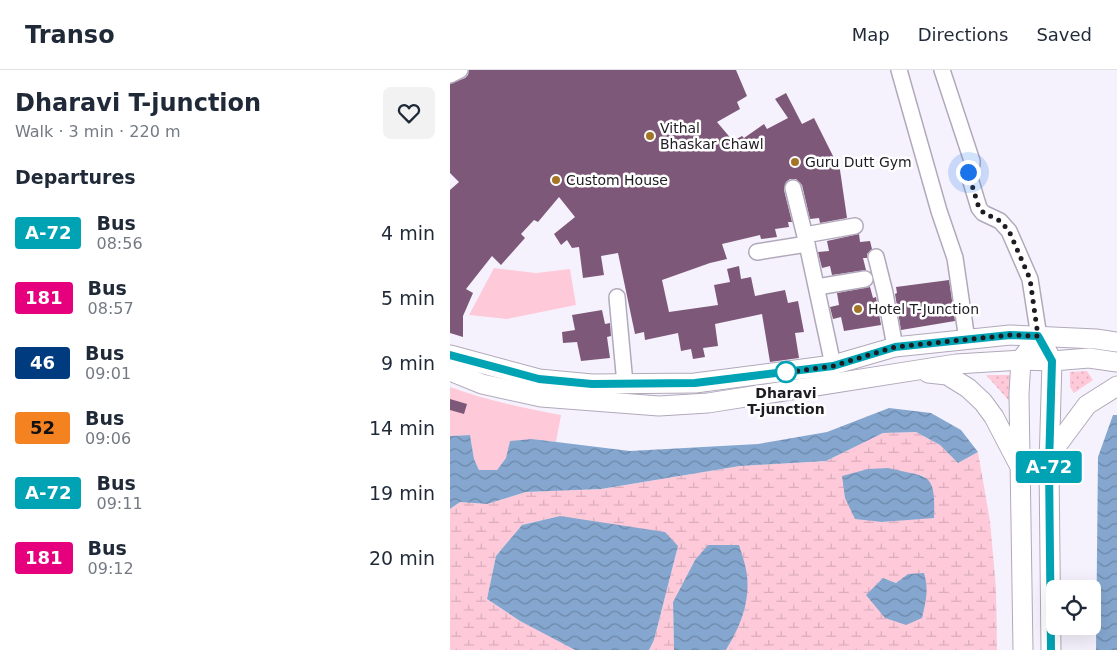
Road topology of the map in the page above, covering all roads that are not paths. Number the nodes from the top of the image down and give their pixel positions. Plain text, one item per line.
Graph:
1 (460, 70) edge
2 (899, 70) edge
3 (942, 70) edge
4 (450, 75) edge
5 (793, 188) dead end
6 (855, 226) dead end
7 (806, 240) junction
8 (757, 252) dead end
9 (876, 257) dead end
10 (865, 279) dead end
11 (816, 287) junction
12 (617, 297) dead end
13 (1038, 336) junction
14 (967, 340) junction
15 (1117, 342) edge
16 (895, 347) junction
17 (450, 355) edge
18 (1021, 360) junction
19 (1052, 361) junction
20 (1117, 362) edge
21 (833, 366) junction
22 (450, 371) edge
23 (914, 371) junction
24 (785, 382) junction
25 (625, 384) junction
26 (538, 388) junction
27 (1114, 390) edge
28 (1049, 465) junction
29 (1020, 467) junction
30 (1023, 650) edge
31 (1051, 650) edge

1 - 4 street
2 - 14 street
3 - 13 street
5 - 7 street
6 - 7 street
7 - 8 street
7 - 11 street
9 - 16 street
10 - 11 street
11 - 21 street
12 - 25 street
13 - 14 main road
13 - 15 main road
13 - 18 main road
13 - 19 main road
14 - 16 main road
16 - 21 main road
17 - 26 main road
18 - 19 main road
18 - 23 main road
18 - 29 main road
19 - 20 main road
19 - 28 main road
21 - 24 main road
22 - 26 main road
23 - 24 main road
23 - 29 main road
24 - 25 main road
24 - 26 main road
25 - 26 main road
27 - 28 main road
28 - 31 main road
29 - 30 main road

